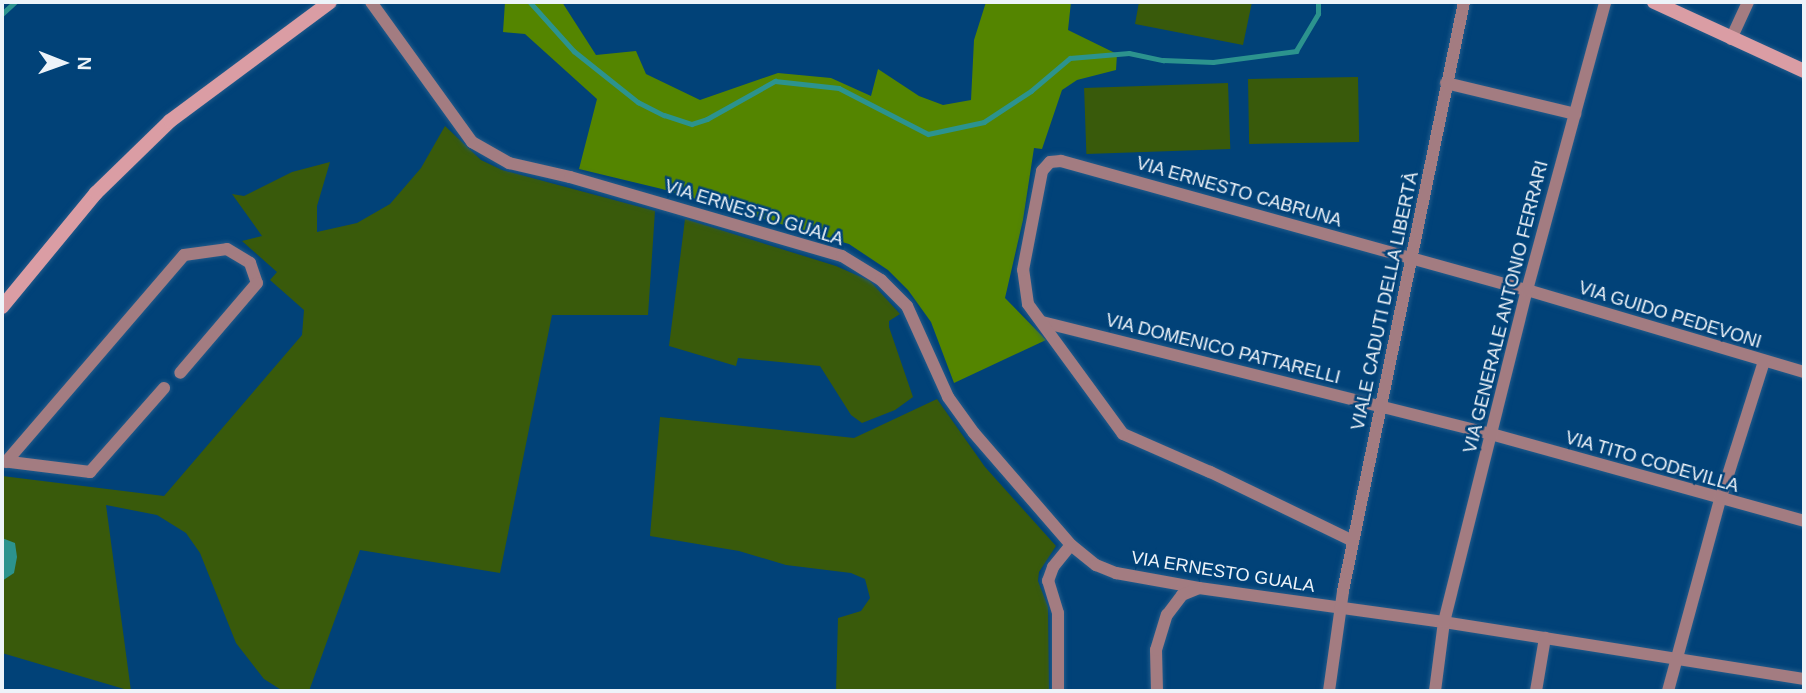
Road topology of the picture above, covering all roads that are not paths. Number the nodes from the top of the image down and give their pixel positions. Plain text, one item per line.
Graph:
1 (330, 2) edge
2 (372, 2) edge
3 (1464, 2) edge
4 (1605, 2) edge
5 (1654, 2) edge
6 (1748, 2) edge
7 (1731, 39) junction
8 (1804, 71) edge
9 (1446, 83) junction
10 (1575, 114) junction
11 (1412, 259) junction
12 (1527, 290) junction
13 (2, 307) edge
14 (1042, 322) junction
15 (1764, 362) junction
16 (1804, 372) edge
17 (180, 373) dead end
18 (164, 388) dead end
19 (1381, 406) junction
20 (1491, 434) junction
21 (4, 461) edge
22 (1720, 500) junction
23 (1804, 521) edge
24 (1353, 541) junction
25 (1071, 545) junction
26 (1199, 588) junction
27 (1339, 608) junction
28 (1444, 622) junction
29 (1545, 638) junction
30 (1679, 657) junction
31 (1804, 679) edge
32 (1058, 691) edge
33 (1157, 691) edge
34 (1329, 691) edge
35 (1435, 691) edge
36 (1536, 691) edge
37 (1668, 691) edge

1 - 13 street
2 - 25 street, VIA ERNESTO GUALA
3 - 9 street, VIALE CADUTI DELLA LIBERTÀ
4 - 10 street, VIA GENERALE ANTONIO FERRARI
5 - 7 street
6 - 7 street
7 - 8 street
9 - 10 street
9 - 11 street, VIALE CADUTI DELLA LIBERTÀ
10 - 12 street, VIA GENERALE ANTONIO FERRARI
11 - 12 street, VIA ERNESTO CABRUNA
11 - 14 street, VIA ERNESTO CABRUNA
11 - 19 street, VIALE CADUTI DELLA LIBERTÀ
12 - 15 street, VIA GUIDO PEDEVONI
12 - 20 street, VIA GENERALE ANTONIO FERRARI
14 - 19 street, VIA DOMENICO PATTARELLI
14 - 24 street
15 - 16 street, VIA GUIDO PEDEVONI
15 - 22 street
17 - 21 street
18 - 21 street
19 - 20 street, VIA DOMENICO PATTARELLI
19 - 24 street, VIALE CADUTI DELLA LIBERTÀ
20 - 22 street, VIA TITO CODEVILLA
20 - 28 street, VIA GENERALE ANTONIO FERRARI
22 - 23 street, VIA TITO CODEVILLA
22 - 30 street
24 - 27 street, VIALE CADUTI DELLA LIBERTÀ
25 - 26 street, VIA ERNESTO GUALA
25 - 32 street
26 - 27 street, VIA ERNESTO GUALA
26 - 33 street
27 - 28 street, VIA ERNESTO GUALA
27 - 34 street, VIALE CADUTI DELLA LIBERTÀ
28 - 29 street, VIA ERNESTO GUALA
28 - 35 street, VIA GENERALE ANTONIO FERRARI
29 - 30 street, VIA ERNESTO GUALA
29 - 36 street
30 - 31 street, VIA ERNESTO GUALA
30 - 37 street

